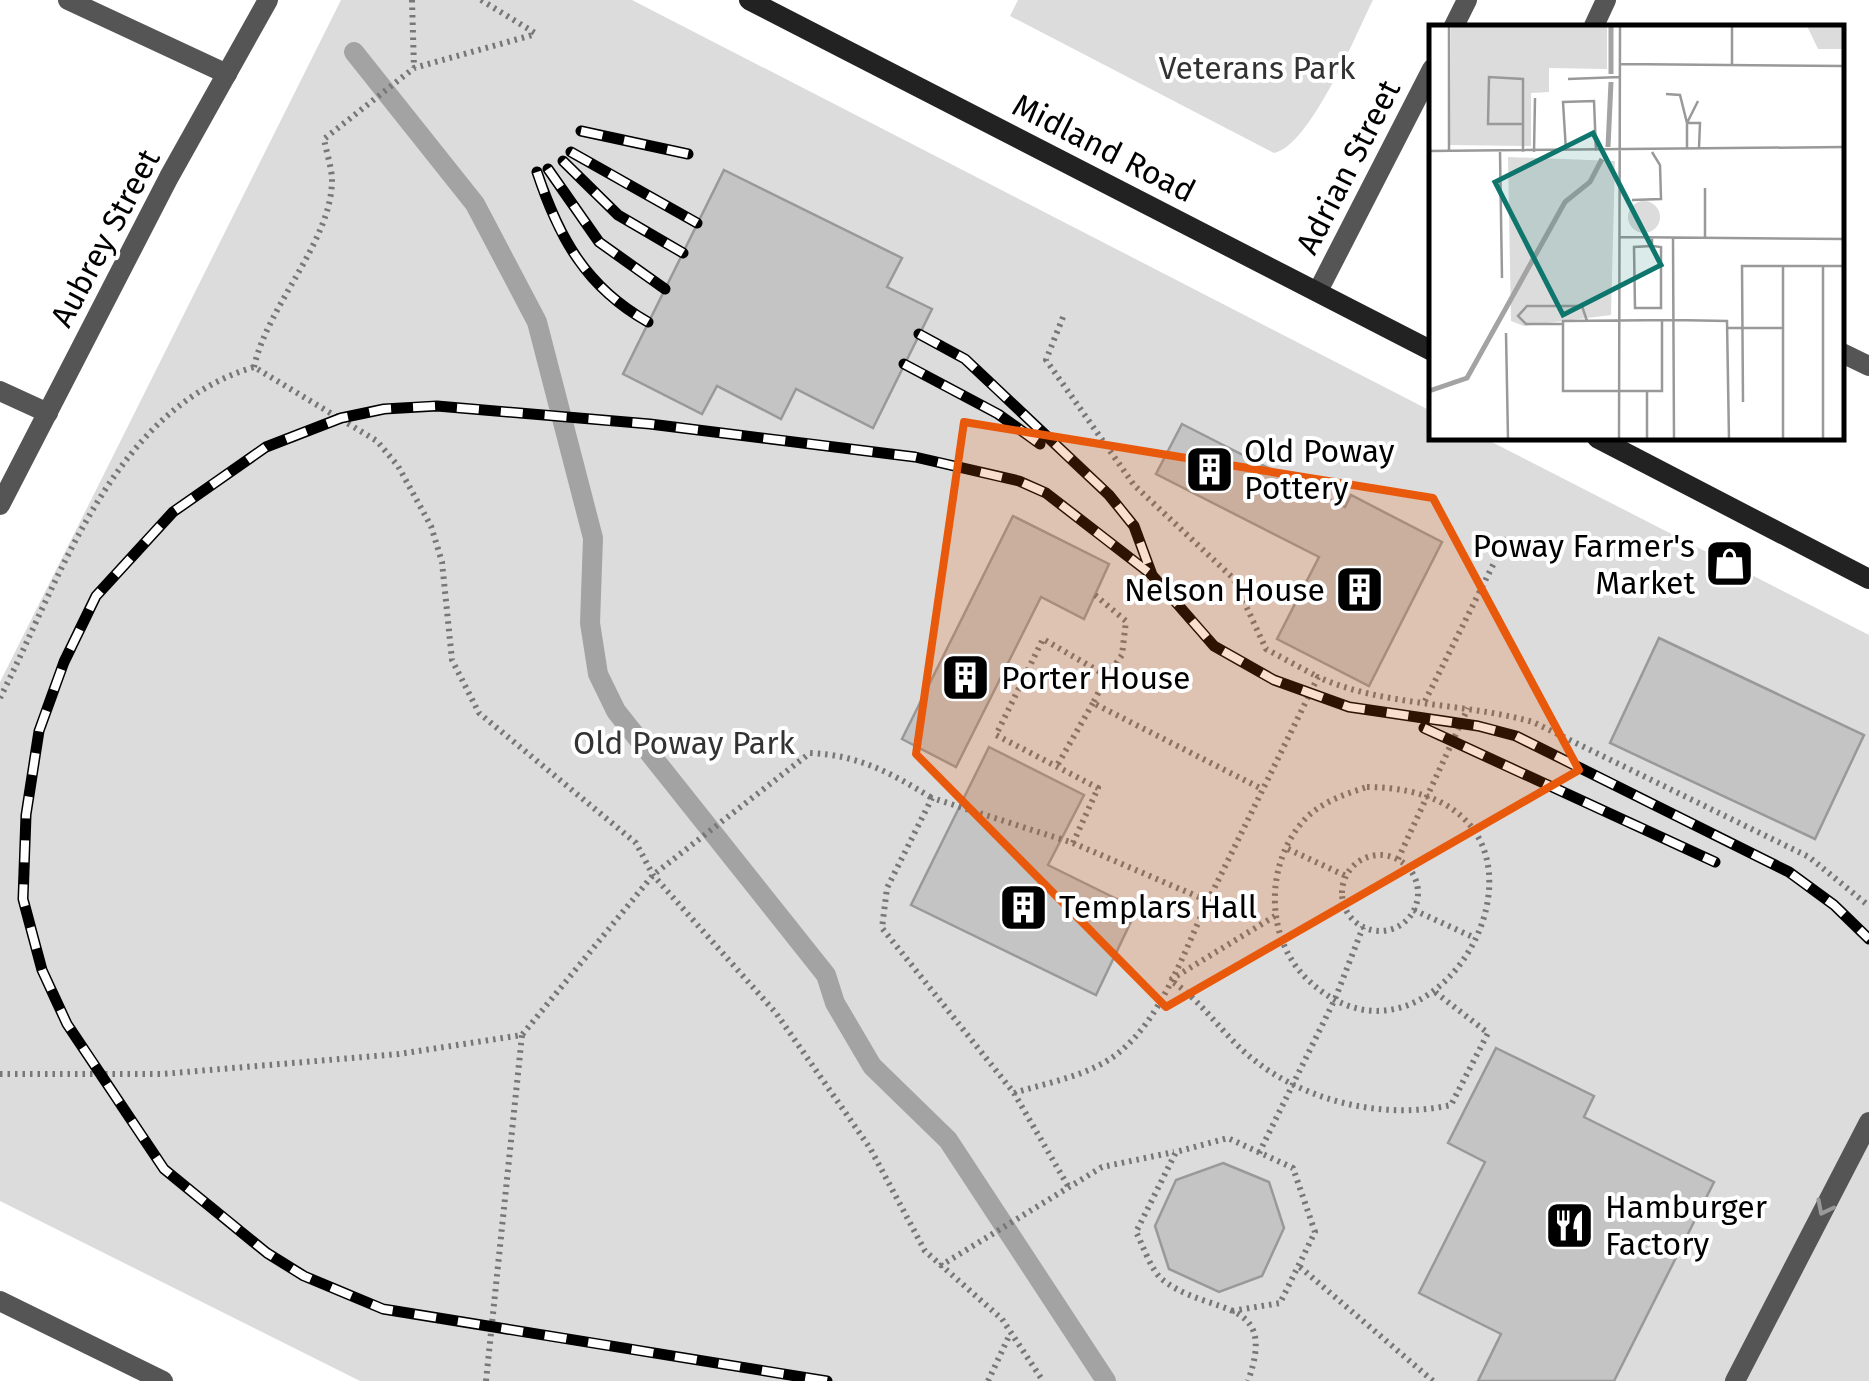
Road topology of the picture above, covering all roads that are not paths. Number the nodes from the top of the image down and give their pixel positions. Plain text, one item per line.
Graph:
1 (68, 0) edge
2 (268, 0) edge
3 (749, 0) edge
4 (1467, 0) edge
5 (1606, 0) edge
6 (1454, 25) edge
7 (1594, 25) edge
8 (227, 74) junction
9 (1429, 76) edge
10 (1318, 292) junction
11 (1429, 349) edge
12 (1844, 354) edge
13 (1869, 366) edge
14 (0, 391) edge
15 (48, 414) junction
16 (1602, 440) edge
17 (0, 506) edge
18 (1869, 579) edge
19 (1869, 1122) edge
20 (0, 1301) edge
21 (163, 1381) edge
22 (1735, 1381) edge

1 - 8 street
2 - 8 street, Aubrey Street
3 - 10 main road, Midland Road
4 - 6 street
5 - 7 street
8 - 15 street, Aubrey Street
9 - 10 street, Adrian Street
10 - 11 main road, Midland Road
12 - 13 street
14 - 15 street
15 - 17 street, Aubrey Street
16 - 18 main road
19 -> 22 street
20 - 21 street

